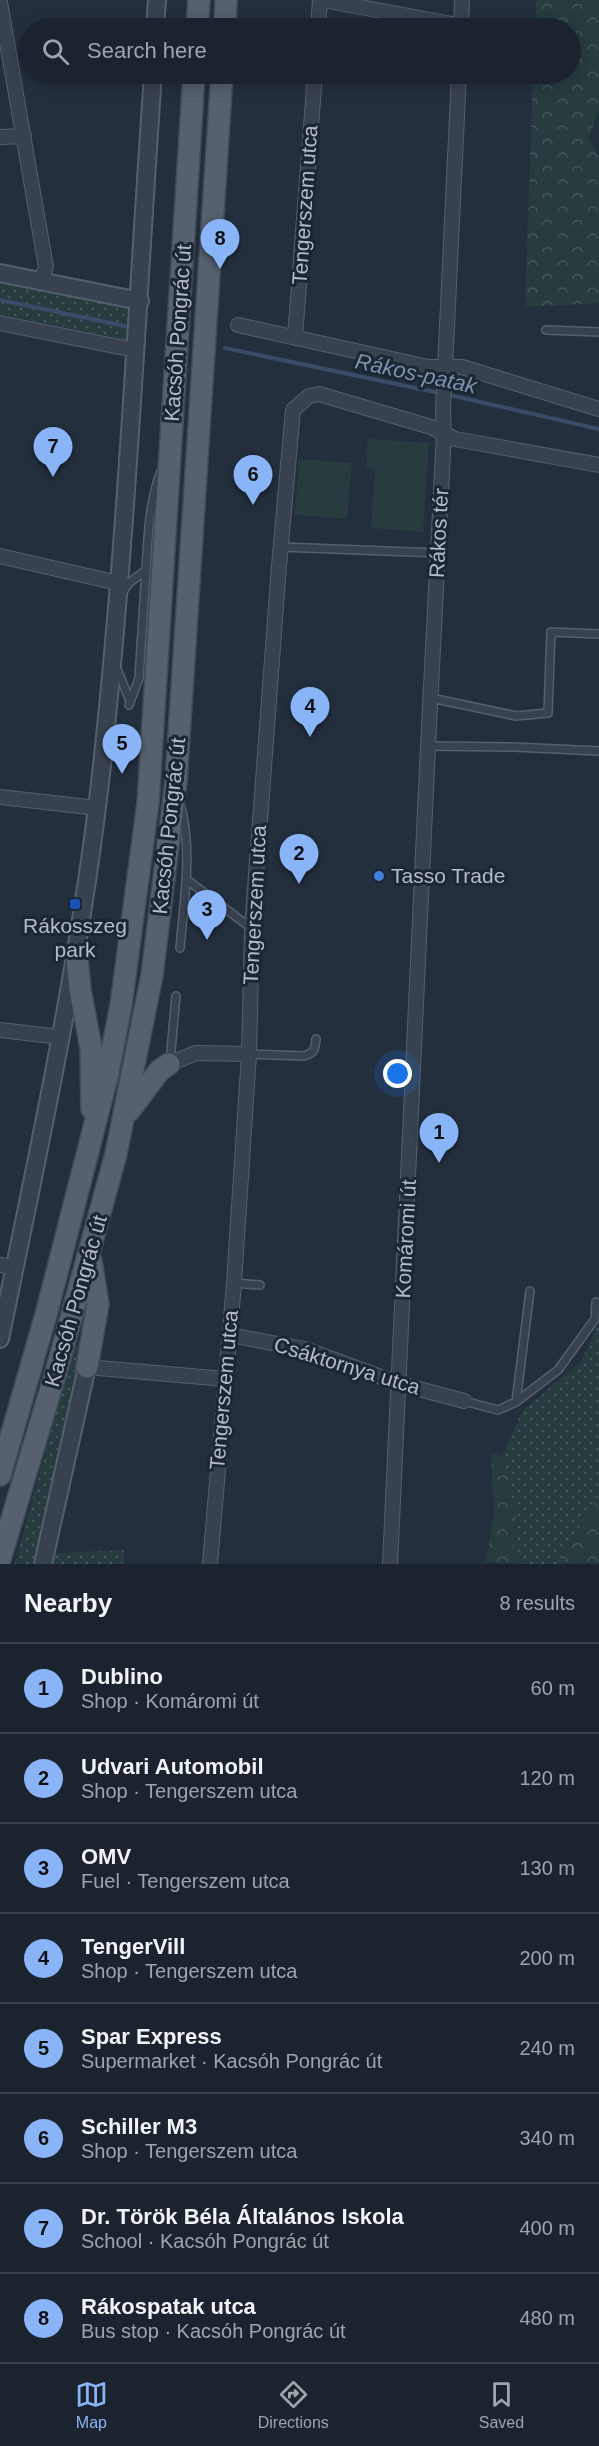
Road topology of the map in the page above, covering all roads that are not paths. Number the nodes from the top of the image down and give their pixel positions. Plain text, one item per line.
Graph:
1 (157, 0) edge
2 (199, 0) edge
3 (226, 0) edge
4 (322, 0) edge
5 (462, 0) edge
6 (0, 2) edge
7 (156, 18) edge
8 (198, 18) edge
9 (225, 18) edge
10 (319, 18) edge
11 (414, 18) edge
12 (464, 18) edge
13 (152, 84) edge
14 (194, 84) edge
15 (221, 84) edge
16 (314, 84) edge
17 (459, 84) edge
18 (24, 136) junction
19 (0, 137) edge
20 (0, 273) edge
21 (41, 282) junction
22 (140, 301) junction
23 (0, 322) edge
24 (238, 325) dead end
25 (546, 330) dead end
26 (599, 332) edge
27 (295, 337) junction
28 (135, 350) junction
29 (446, 369) junction
30 (599, 409) edge
31 (444, 433) junction
32 (170, 446) junction
33 (599, 465) edge
34 (280, 547) junction
35 (438, 553) junction
36 (0, 556) edge
37 (146, 570) junction
38 (118, 583) junction
39 (117, 604) junction
40 (599, 634) edge
41 (114, 645) junction
42 (431, 698) junction
43 (428, 746) junction
44 (599, 752) edge
45 (176, 780) junction
46 (0, 797) edge
47 (97, 808) junction
48 (186, 879) junction
49 (252, 928) junction
50 (180, 948) dead end
51 (76, 958) junction
52 (177, 996) dead end
53 (0, 1030) edge
54 (61, 1037) junction
55 (316, 1039) dead end
56 (249, 1054) junction
57 (169, 1064) junction
58 (125, 1116) junction
59 (92, 1140) junction
60 (90, 1254) junction
61 (7, 1266) edge
62 (234, 1283) junction
63 (260, 1285) dead end
64 (530, 1291) dead end
65 (596, 1302) dead end
66 (229, 1335) junction
67 (0, 1339) edge
68 (87, 1367) junction
69 (225, 1379) junction
70 (399, 1384) junction
71 (464, 1401) joint
72 (516, 1401) junction
73 (0, 1475) edge
74 (0, 1559) edge
75 (43, 1564) edge
76 (210, 1564) edge
77 (390, 1564) edge

1 - 7 street
2 - 8 main road
3 - 9 main road
4 - 10 street
4 - 11 street
5 - 12 street
6 - 18 street
13 - 22 street, Kacsóh Pongrác út
14 - 32 main road, Kacsóh Pongrác út
15 - 45 main road, Kacsóh Pongrác út
16 - 27 street, Tengerszem utca
17 - 29 street, Rákos tér
18 - 19 street
18 - 21 street
20 - 21 street
21 - 22 street
22 - 28 street, Kacsóh Pongrác út
23 - 28 street
24 - 27 street
25 - 26 lane
27 - 29 street
28 - 38 street, Kacsóh Pongrác út
29 - 30 street
29 - 31 street, Rákos tér
31 - 33 street, Tengerszem utca
31 - 34 street, Tengerszem utca
31 - 35 street, Rákos tér
32 - 37 lane
32 - 59 main road, Kacsóh Pongrác út
34 - 35 lane
34 - 49 street, Tengerszem utca
35 - 42 street, Rákos tér
36 - 38 street
37 - 39 lane
37 - 41 lane
38 - 39 street, Kacsóh Pongrác út
39 - 41 street, Kacsóh Pongrác út
40 - 42 lane
41 - 47 street, Kacsóh Pongrác út
42 - 43 street, Komáromi út
43 - 44 lane
43 - 70 street, Komáromi út
45 - 48 lane
45 - 58 main road, Kacsóh Pongrác út
46 - 47 street
47 - 51 street, Kacsóh Pongrác út
48 - 49 lane
48 - 50 lane
49 - 56 street, Tengerszem utca
51 - 54 street, Kacsóh Pongrác út
51 - 59 main road
52 - 57 lane
53 - 54 street
54 - 61 street, Kacsóh Pongrác út
55 - 56 lane
56 - 57 street
56 - 62 street, Tengerszem utca
57 - 58 main road
58 - 60 main road, Kacsóh Pongrác út
59 - 73 main road, Kacsóh Pongrác út
60 - 68 main road
60 - 74 main road, Kacsóh Pongrác út
61 - 67 street, Kacsóh Pongrác út
62 - 63 lane
62 - 66 street, Tengerszem utca
64 - 72 lane
65 - 72 lane
66 - 69 street, Tengerszem utca
66 - 70 street, Csáktornya utca
68 - 69 street
68 - 75 street, Kacsóh Pongrác út
69 - 76 street, Tengerszem utca
70 - 71 street, Csáktornya utca
70 - 77 street, Komáromi út
71 - 72 lane

